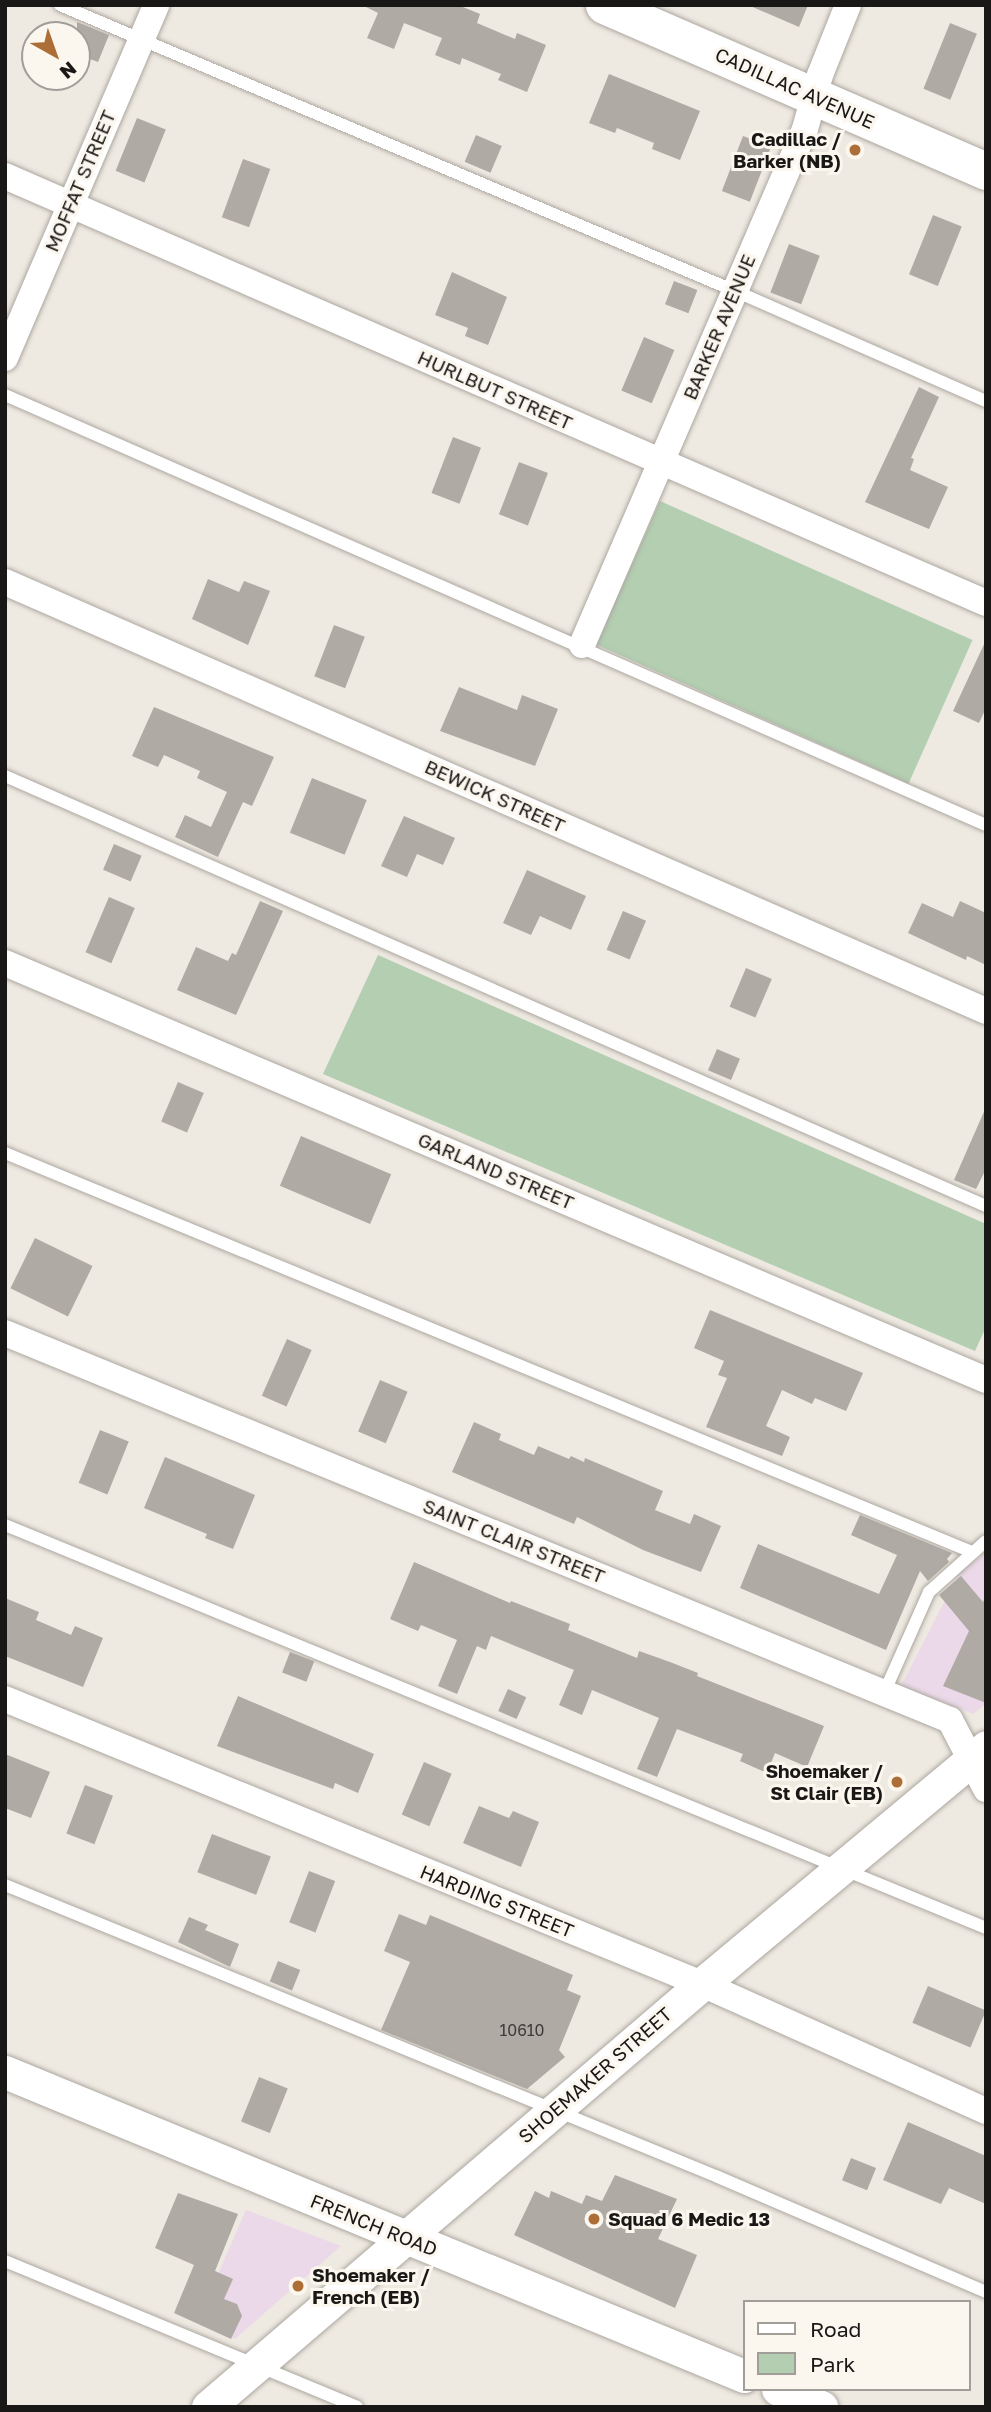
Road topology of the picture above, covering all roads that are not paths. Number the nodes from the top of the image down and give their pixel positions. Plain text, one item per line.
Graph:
1 (60, 5) edge
2 (156, 5) edge
3 (604, 5) edge
4 (848, 5) edge
5 (141, 39) junction
6 (813, 96) junction
7 (986, 171) edge
8 (5, 176) edge
9 (71, 204) junction
10 (735, 291) junction
11 (5, 358) edge
12 (5, 395) edge
13 (986, 401) edge
14 (661, 462) junction
15 (5, 582) edge
16 (986, 603) edge
17 (582, 645) junction
18 (5, 776) edge
19 (986, 825) edge
20 (5, 963) edge
21 (986, 1011) edge
22 (5, 1153) edge
23 (986, 1206) edge
24 (5, 1333) edge
25 (986, 1380) edge
26 (5, 1525) edge
27 (986, 1541) edge
28 (972, 1552) junction
29 (884, 1693) junction
30 (5, 1699) edge
31 (981, 1765) edge
32 (840, 1869) junction
33 (5, 1885) edge
34 (986, 1928) edge
35 (702, 1984) junction
36 (5, 2072) edge
37 (986, 2110) edge
38 (552, 2112) junction
39 (406, 2238) junction
40 (5, 2261) edge
41 (986, 2292) edge
42 (255, 2366) junction
43 (743, 2376) edge
44 (783, 2391) edge
45 (208, 2407) edge
46 (357, 2407) edge
47 (821, 2407) edge

1 - 5 lane
2 - 5 street, MOFFAT STREET
3 - 6 main road, CADILLAC AVENUE
4 - 6 street, BARKER AVENUE
5 - 9 street, MOFFAT STREET
5 - 10 lane
6 - 7 main road, CADILLAC AVENUE
6 - 10 street, BARKER AVENUE
8 - 9 street, HURLBUT STREET
9 - 11 street, MOFFAT STREET
9 - 14 street, HURLBUT STREET
10 - 13 lane
10 - 14 street, BARKER AVENUE
12 - 17 lane
14 - 16 street, HURLBUT STREET
14 - 17 street, BARKER AVENUE
15 - 21 street, BEWICK STREET
17 - 19 lane
18 - 23 lane
20 - 25 street, GARLAND STREET
22 - 28 lane
24 - 29 street, SAINT CLAIR STREET
26 - 32 lane
27 - 28 lane
28 - 29 lane
29 - 31 street, SAINT CLAIR STREET
30 - 35 street, HARDING STREET
31 - 32 street, SHOEMAKER STREET
32 - 34 lane
32 - 35 street, SHOEMAKER STREET
33 - 38 lane
35 - 37 street, HARDING STREET
35 - 38 street, SHOEMAKER STREET
36 - 39 street, FRENCH ROAD
38 - 39 street, SHOEMAKER STREET
38 - 41 lane
39 - 42 street, SHOEMAKER STREET
39 - 43 street, FRENCH ROAD
40 - 42 lane
42 - 45 street, SHOEMAKER STREET
42 - 46 lane
44 - 47 street

